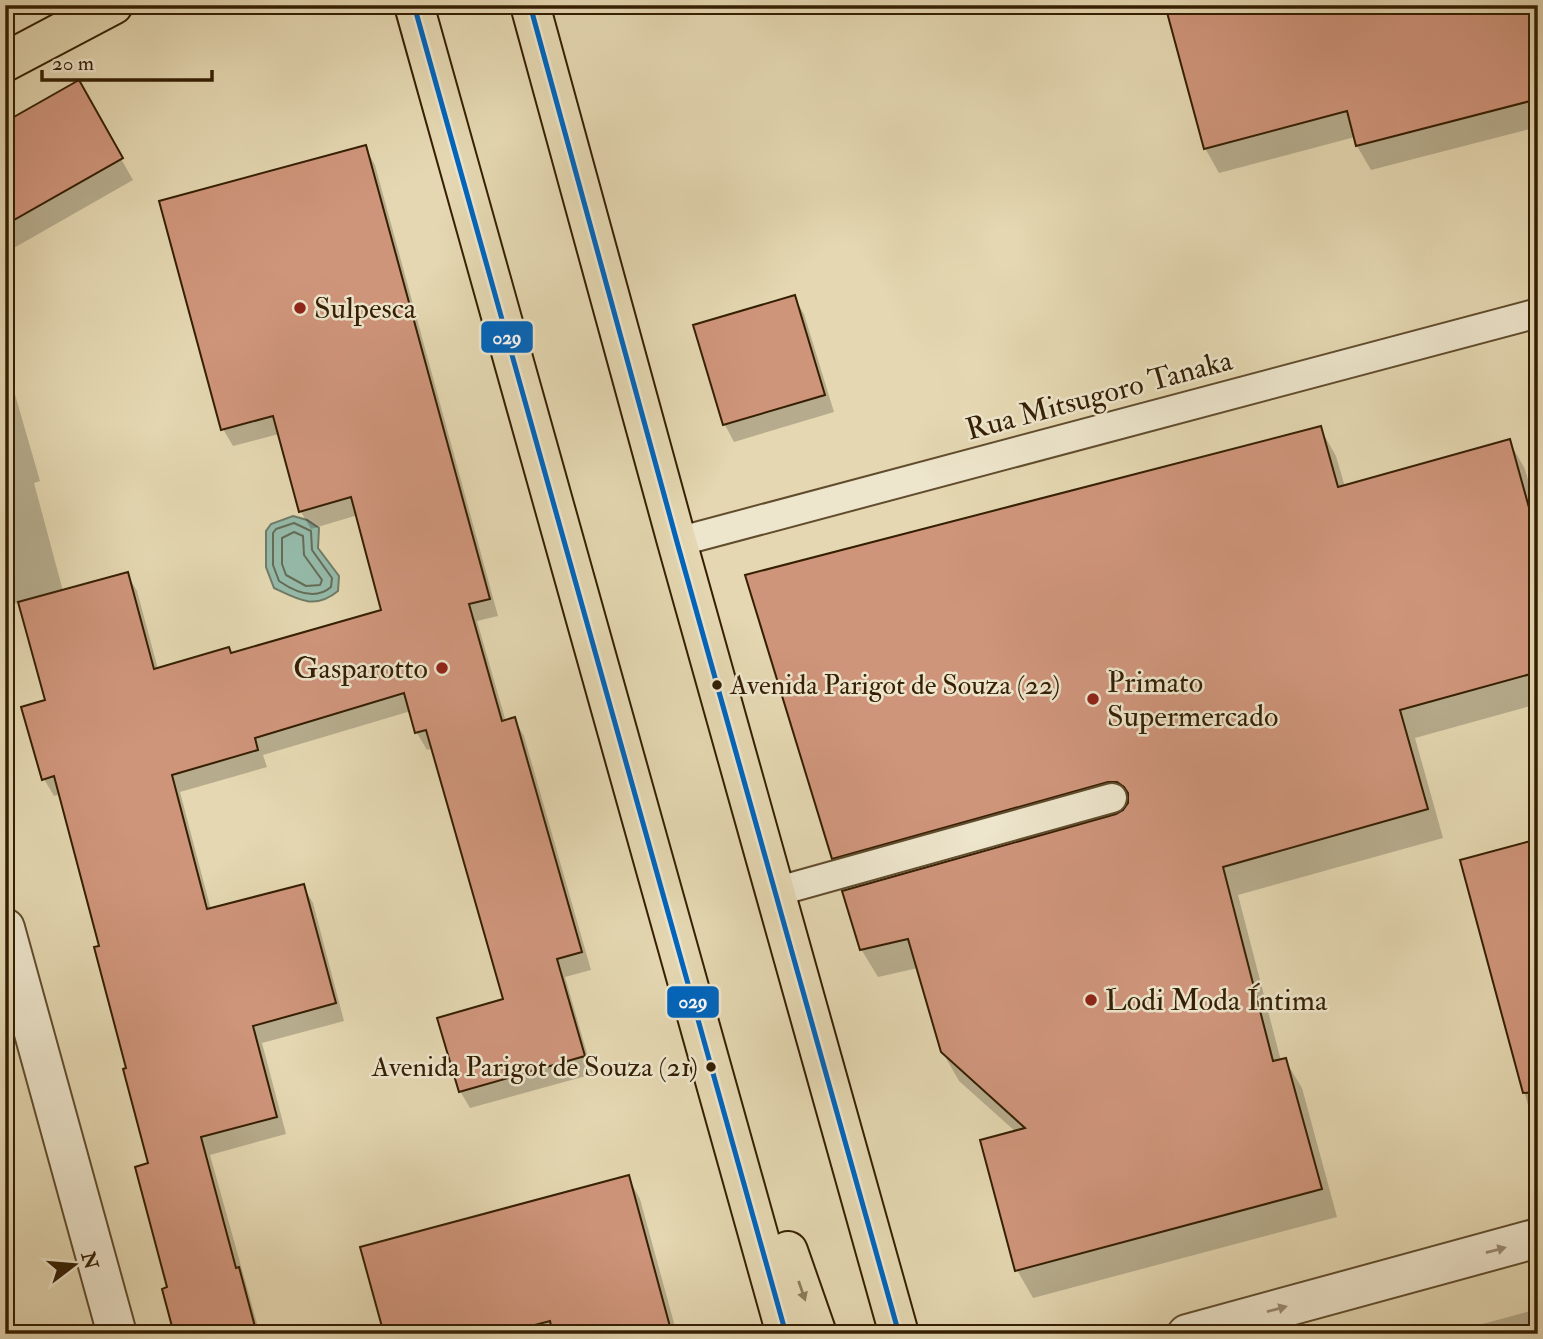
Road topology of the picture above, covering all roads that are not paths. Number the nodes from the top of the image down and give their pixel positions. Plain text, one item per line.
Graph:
1 (113, 5) edge
2 (414, 5) edge
3 (530, 5) edge
4 (5, 62) edge
5 (1538, 313) edge
6 (677, 542) junction
7 (1112, 798) dead end
8 (775, 892) junction
9 (5, 928) edge
10 (733, 1140) junction
11 (1538, 1238) edge
12 (117, 1334) edge
13 (786, 1334) edge
14 (817, 1334) edge
15 (899, 1334) edge
16 (1188, 1334) edge

1 - 4 main road
2 - 10 main road
3 - 6 main road
5 - 6 lane, Rua Mitsugoro Tanaka
6 - 8 main road
7 - 8 lane
8 - 15 main road
9 - 12 street
10 - 13 main road
10 -> 14 main road
16 -> 11 street

